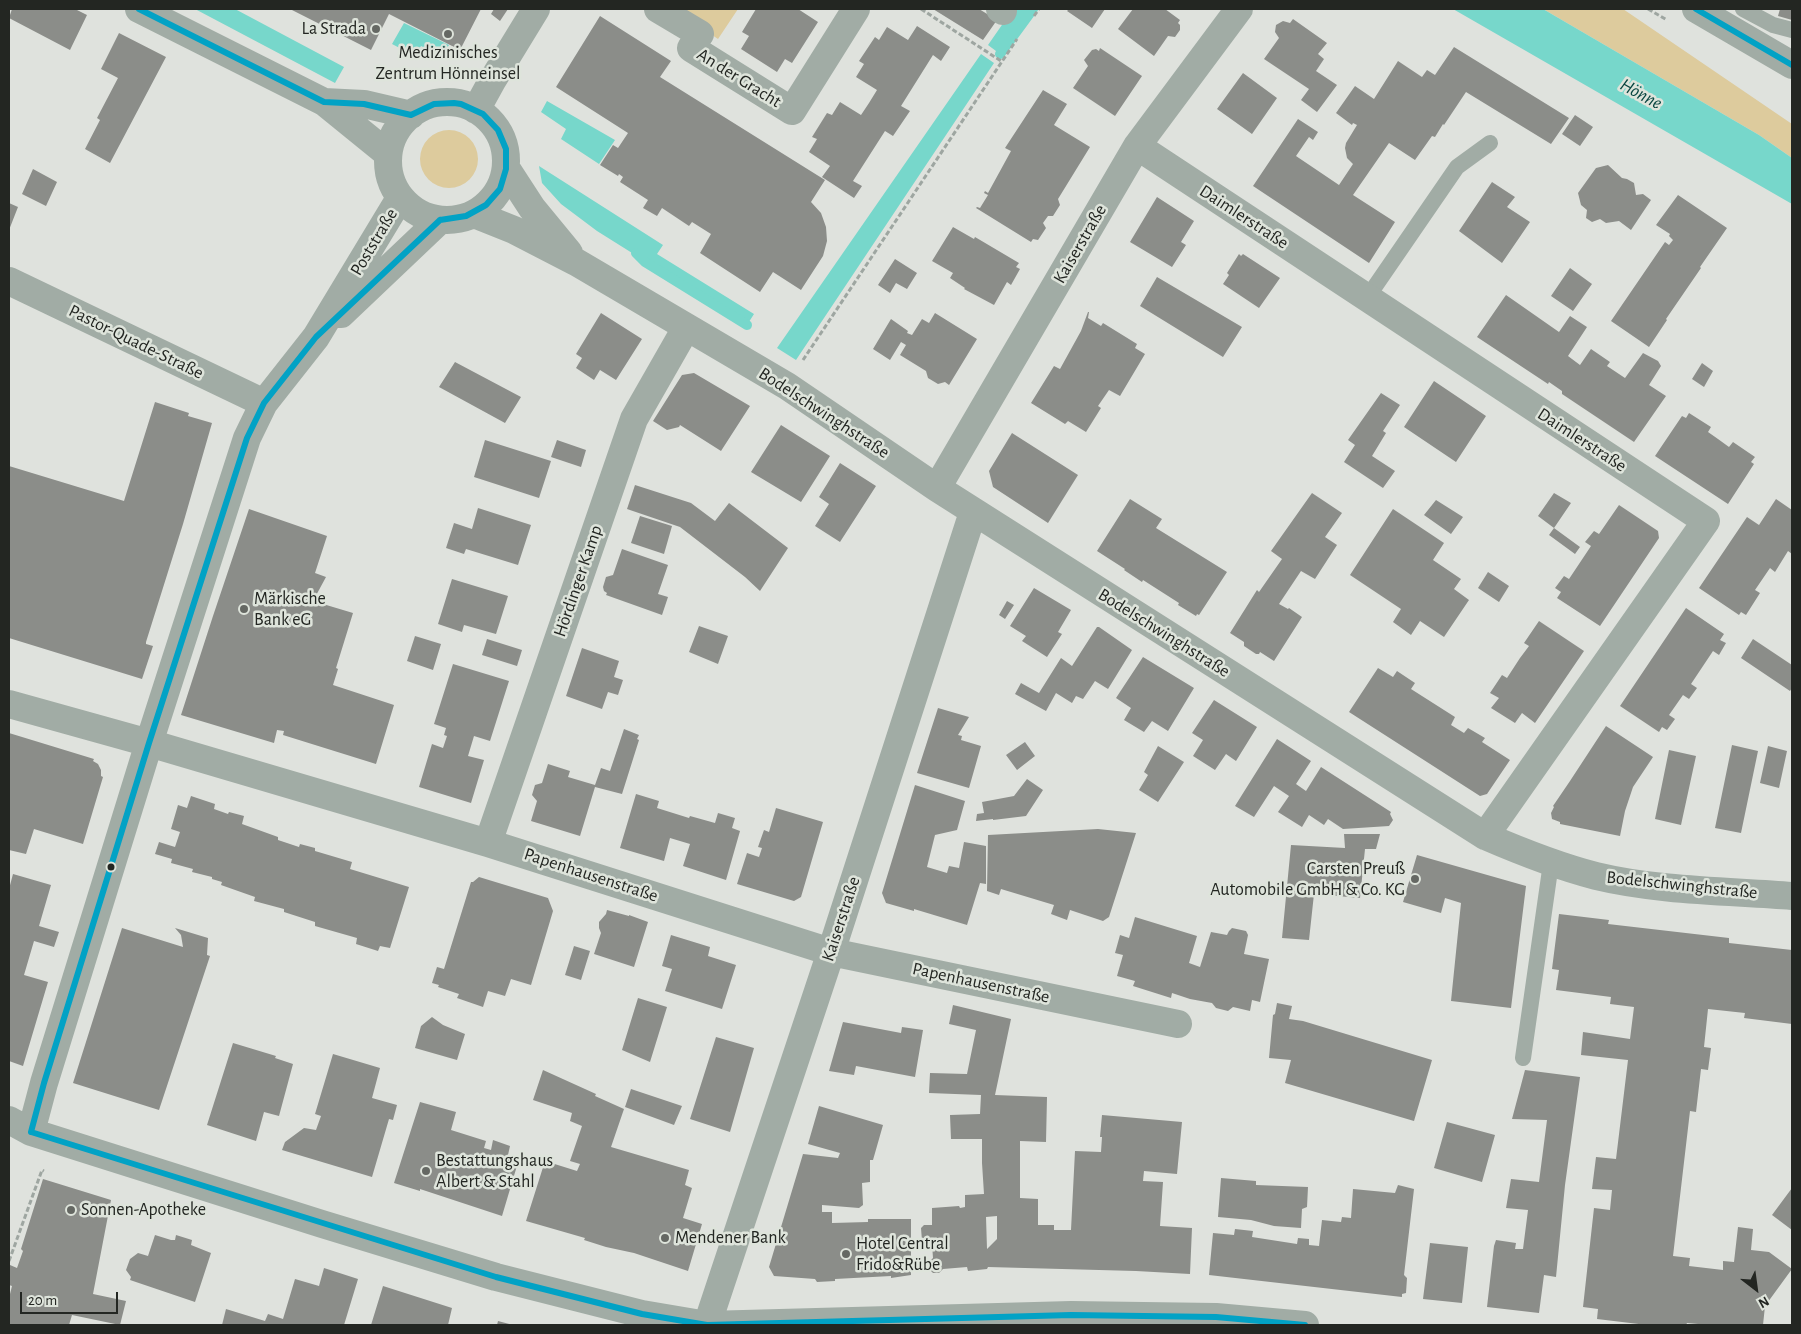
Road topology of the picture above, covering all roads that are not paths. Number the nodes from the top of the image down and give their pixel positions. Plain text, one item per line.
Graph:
1 (139, 9) edge
2 (536, 9) edge
3 (658, 9) edge
4 (856, 9) edge
5 (1239, 9) edge
6 (1696, 9) edge
7 (1743, 9) edge
8 (1792, 30) edge
9 (1792, 65) edge
10 (324, 102) junction
11 (476, 110) junction
12 (411, 115) junction
13 (1490, 143) dead end
14 (1137, 146) junction
15 (388, 154) junction
16 (506, 168) junction
17 (400, 198) junction
18 (474, 214) junction
19 (440, 220) junction
20 (576, 262) junction
21 (9, 281) edge
22 (1367, 298) junction
23 (686, 328) junction
24 (316, 337) junction
25 (264, 404) junction
26 (937, 488) junction
27 (973, 512) junction
28 (9, 704) edge
29 (149, 743) junction
30 (1485, 836) junction
31 (488, 843) junction
32 (1551, 862) junction
33 (1792, 896) edge
34 (831, 952) junction
35 (1178, 1024) dead end
36 (1523, 1058) dead end
37 (20, 1126) edge
38 (707, 1325) edge
39 (1305, 1325) edge

1 - 10 street
2 - 11 street
3 - 4 street, An der Gracht
5 - 14 street, Kaiserstraße
6 - 9 street
7 - 8 lane
10 - 12 street
10 - 15 street
11 - 12 street, Bodelschwinghstraße
11 - 16 street, Bodelschwinghstraße
12 - 15 street, Bodelschwinghstraße
13 - 22 lane
14 - 22 street, Daimlerstraße
14 - 26 street, Kaiserstraße
15 - 17 street, Bodelschwinghstraße
16 - 18 street, Bodelschwinghstraße
16 - 20 street, Bodelschwinghstraße
17 - 19 street, Bodelschwinghstraße
17 - 24 street, Poststraße
18 - 19 street, Bodelschwinghstraße
18 - 20 street, Bodelschwinghstraße
19 - 24 street, Poststraße
20 - 23 street, Bodelschwinghstraße
21 - 25 street, Pastor-Quade-Straße
22 - 30 street, Daimlerstraße
23 - 26 street, Bodelschwinghstraße
23 - 31 street, Hördinger Kamp
24 - 25 street, Poststraße
25 - 29 street, Poststraße
26 - 27 street, Bodelschwinghstraße
27 - 30 street, Bodelschwinghstraße
27 - 34 street, Kaiserstraße
28 - 29 street, Papenhausenstraße
29 - 31 street, Papenhausenstraße
29 - 37 street, Poststraße
30 - 32 street, Bodelschwinghstraße
31 - 34 street, Papenhausenstraße
32 - 33 street, Bodelschwinghstraße
32 - 36 lane
34 - 35 street, Papenhausenstraße
34 - 38 street, Kaiserstraße
37 - 38 street
38 - 39 street

